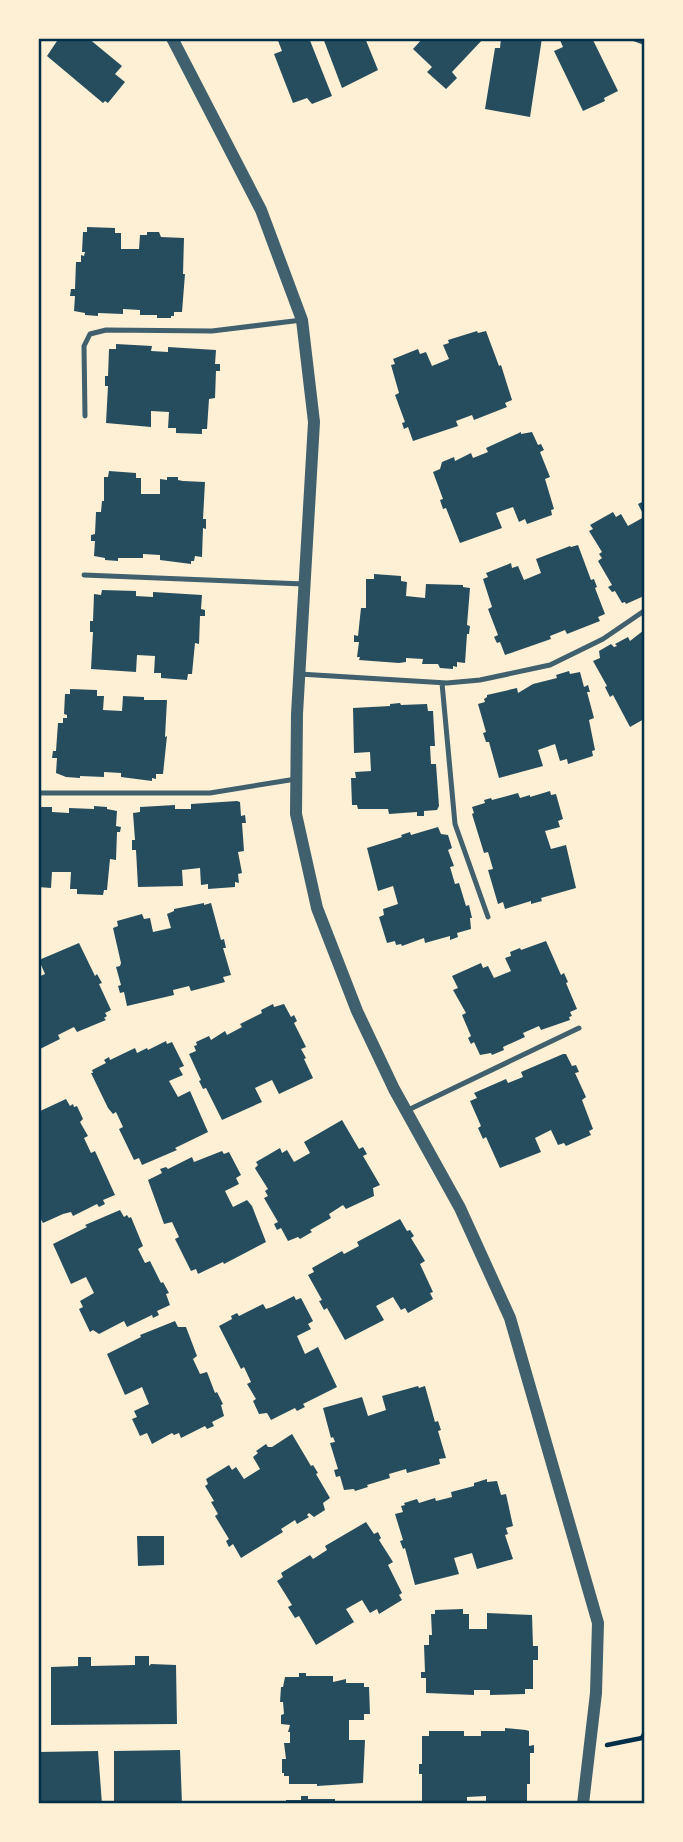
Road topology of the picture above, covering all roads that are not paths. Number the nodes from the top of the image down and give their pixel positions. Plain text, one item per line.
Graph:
1 (172, 38) edge
2 (302, 320) junction
3 (85, 416) dead end
4 (84, 575) dead end
5 (304, 584) junction
6 (645, 611) edge
7 (299, 674) junction
8 (442, 683) junction
9 (296, 779) junction
10 (38, 793) edge
11 (488, 917) dead end
12 (579, 1028) dead end
13 (406, 1111) junction
14 (583, 1804) edge

1 - 2 street
2 - 3 lane
2 - 5 street
4 - 5 lane
5 - 7 street
6 - 8 lane
7 - 8 lane
7 - 9 street
8 - 11 lane
9 - 10 lane
9 - 13 street
12 - 13 lane
13 - 14 street

